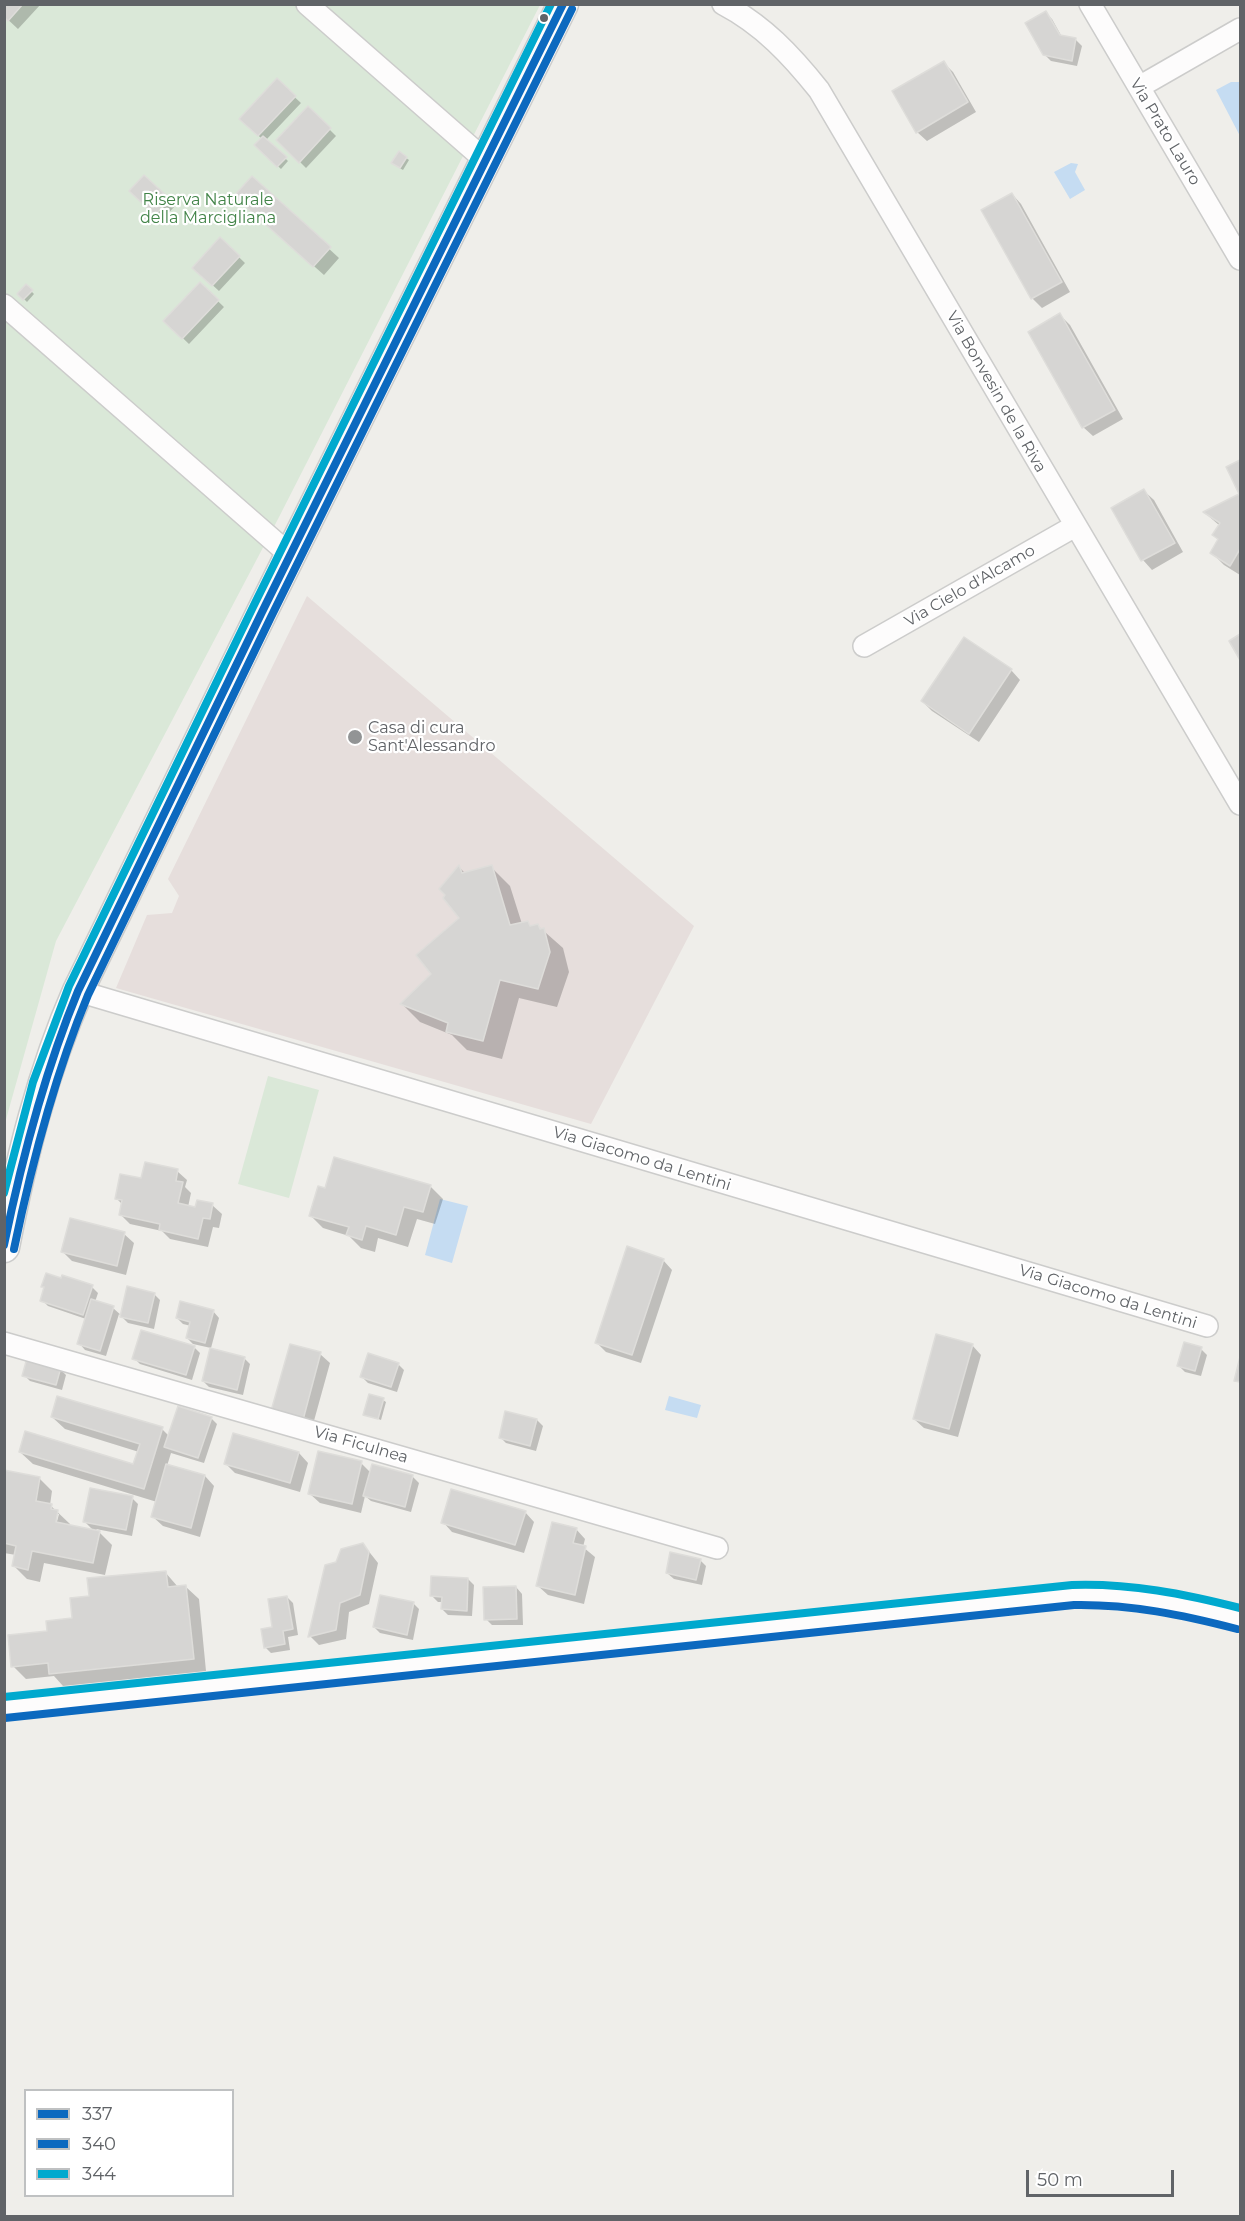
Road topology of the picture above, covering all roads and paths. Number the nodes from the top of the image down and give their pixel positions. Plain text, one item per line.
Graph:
1 (307, 4) edge
2 (563, 4) edge
3 (723, 4) edge
4 (1090, 4) edge
5 (1240, 29) edge
6 (1139, 87) junction
7 (485, 160) junction
8 (1240, 259) edge
9 (4, 305) edge
10 (1075, 526) junction
11 (290, 555) junction
12 (864, 646) dead end
13 (1240, 804) edge
14 (78, 991) junction
15 (4, 1247) edge
16 (1207, 1326) dead end
17 (4, 1343) edge
18 (717, 1548) dead end
19 (1240, 1619) edge
20 (4, 1708) edge

1 - 7 street
2 - 7 main road
3 - 10 street, Via Bonvesin de la Riva
4 - 6 street, Via Prato Lauro
5 - 6 street
6 - 8 street, Via Prato Lauro
7 - 11 main road
9 - 11 street
10 - 12 street, Via Cielo d'Alcamo
10 - 13 street, Via Bonvesin de la Riva
11 - 14 main road
14 - 15 main road
14 - 16 street, Via Giacomo da Lentini
17 - 18 street, Via Ficulnea
19 - 20 street

